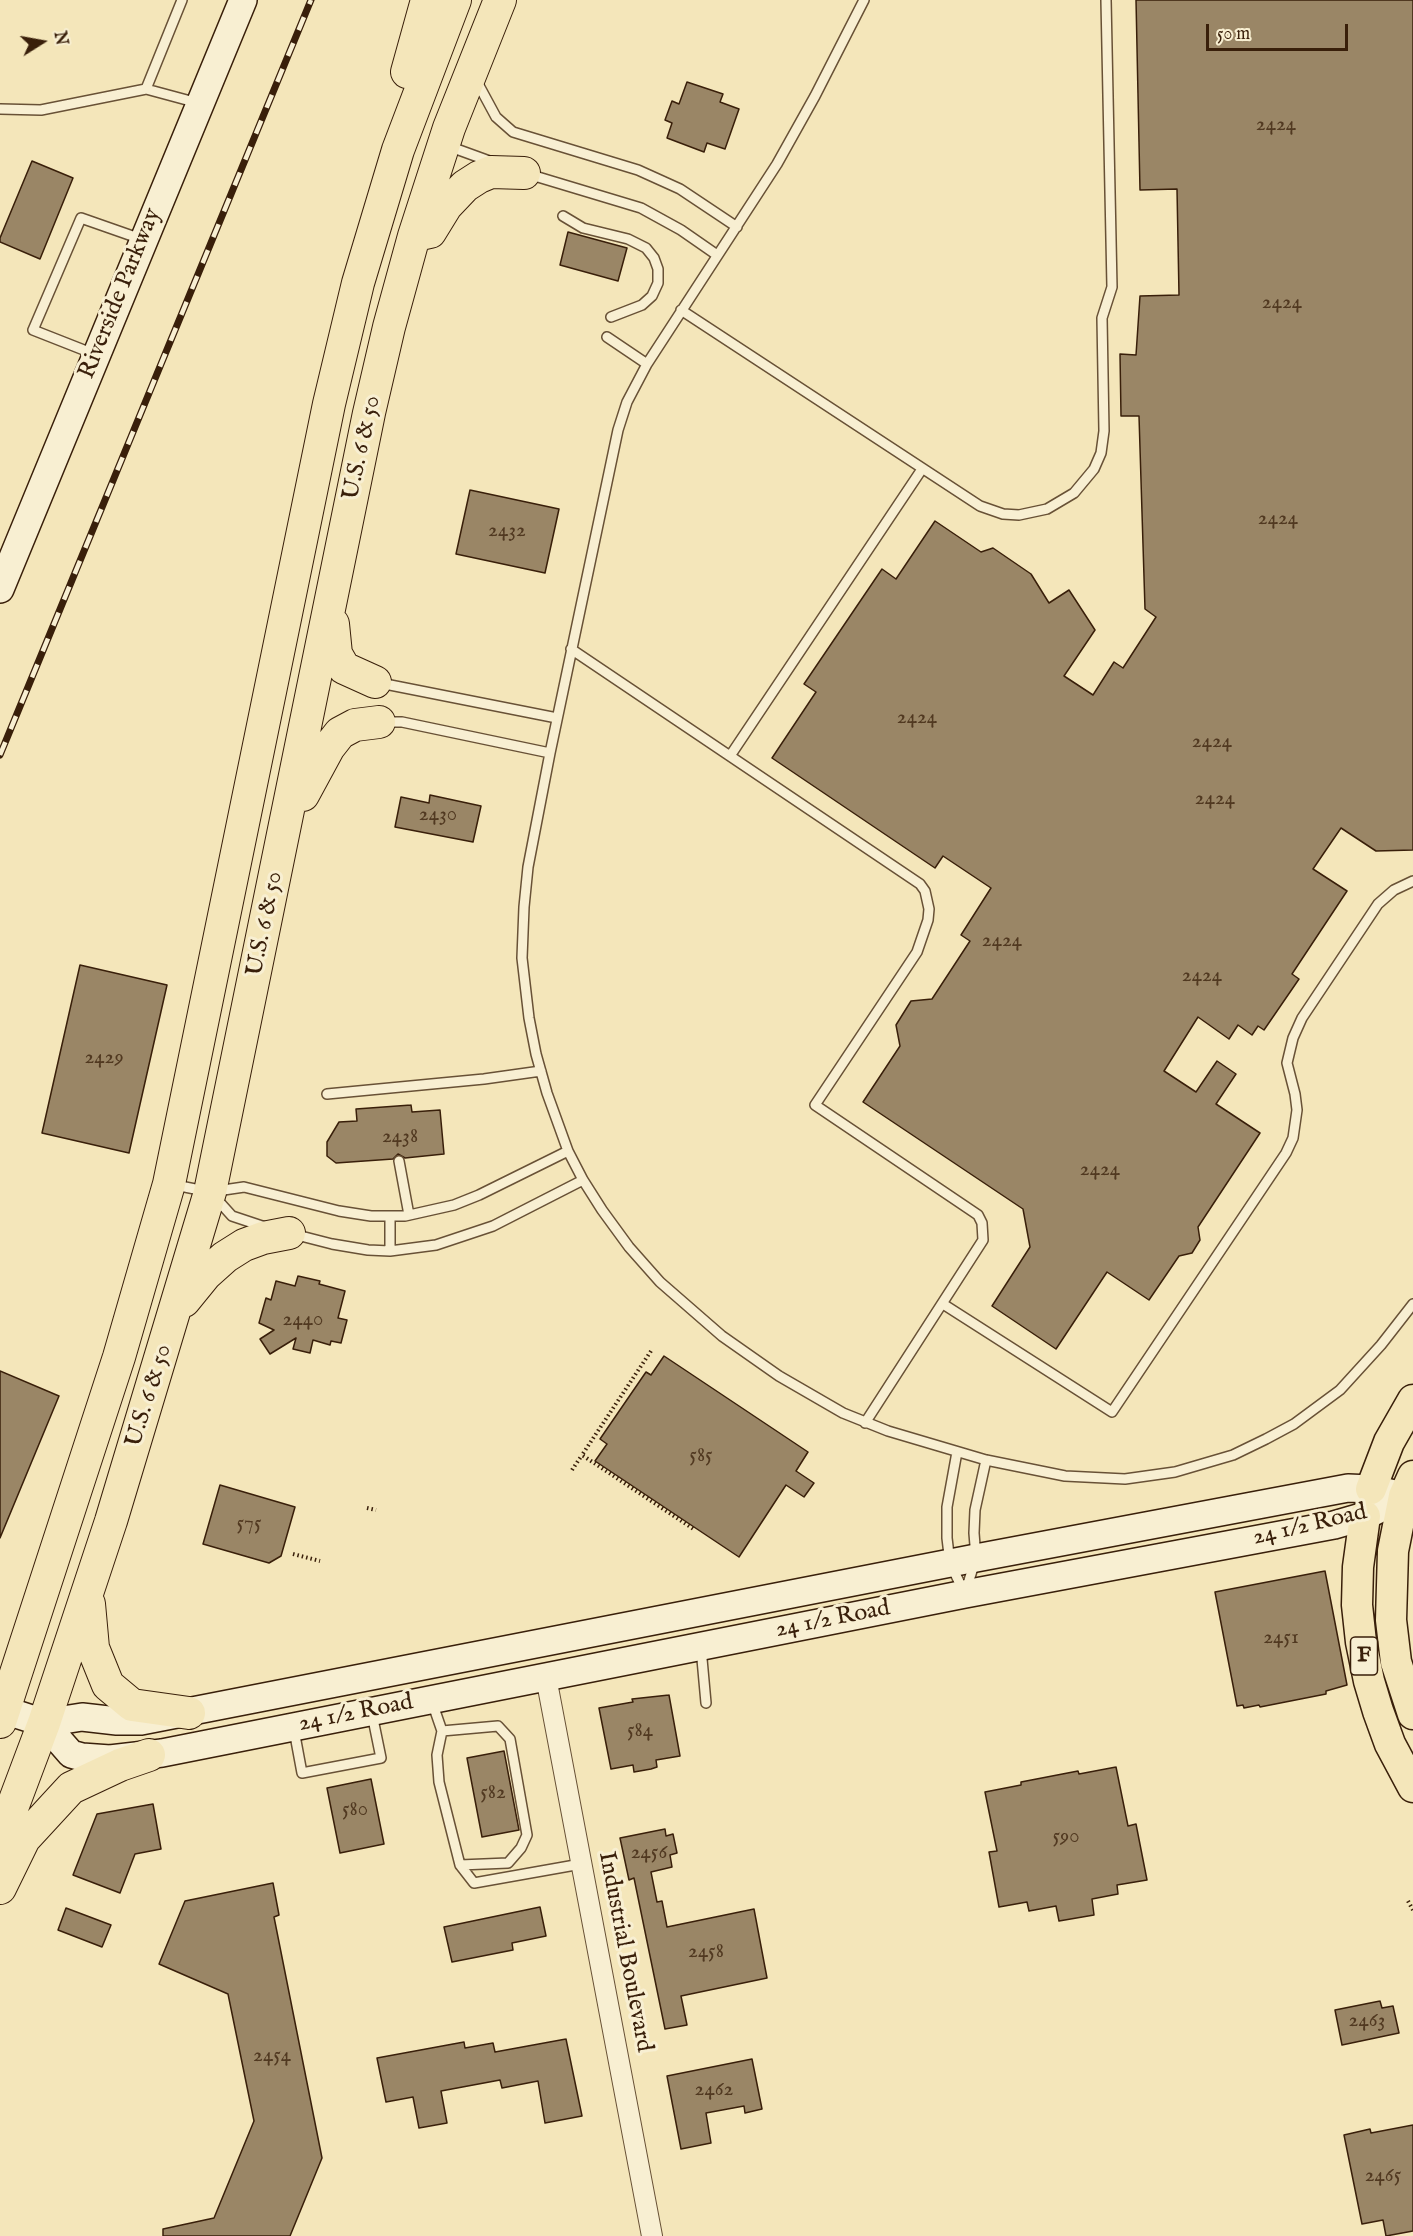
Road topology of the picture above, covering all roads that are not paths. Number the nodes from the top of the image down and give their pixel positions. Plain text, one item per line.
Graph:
1 (182, 0) edge
2 (243, 0) edge
3 (427, 0) edge
4 (455, 0) edge
5 (473, 0) edge
6 (500, 0) edge
7 (864, 0) edge
8 (1106, 0) edge
9 (472, 72) junction
10 (146, 89) junction
11 (201, 103) junction
12 (0, 108) edge
13 (444, 145) junction
14 (524, 173) junction
15 (563, 216) dead end
16 (737, 227) junction
17 (414, 236) junction
18 (143, 239) junction
19 (717, 255) junction
20 (358, 283) junction
21 (681, 310) junction
22 (611, 317) dead end
23 (607, 338) dead end
24 (96, 355) junction
25 (647, 364) junction
26 (922, 469) junction
27 (0, 589) edge
28 (334, 589) junction
29 (571, 649) junction
30 (375, 682) joint
31 (557, 718) junction
32 (379, 722) joint
33 (550, 753) junction
34 (730, 756) junction
35 (284, 830) junction
36 (1413, 881) edge
37 (541, 1071) junction
38 (327, 1094) dead end
39 (568, 1151) junction
40 (399, 1161) dead end
41 (583, 1180) junction
42 (169, 1184) junction
43 (210, 1192) junction
44 (409, 1215) junction
45 (390, 1217) junction
46 (289, 1233) junction
47 (390, 1251) junction
48 (943, 1304) junction
49 (1413, 1304) edge
50 (170, 1332) junction
51 (1413, 1400) edge
52 (865, 1423) junction
53 (957, 1452) junction
54 (986, 1460) junction
55 (1408, 1486) edge
56 (1368, 1503) junction
57 (963, 1561) junction
58 (88, 1587) junction
59 (965, 1594) junction
60 (674, 1617) junction
61 (548, 1641) junction
62 (701, 1646) junction
63 (546, 1677) junction
64 (431, 1700) junction
65 (706, 1703) dead end
66 (372, 1711) junction
67 (1, 1713) edge
68 (189, 1713) junction
69 (1413, 1714) edge
70 (44, 1723) junction
71 (294, 1727) junction
72 (442, 1731) junction
73 (149, 1755) junction
74 (1413, 1787) edge
75 (0, 1840) edge
76 (581, 1864) junction
77 (460, 1865) junction
78 (0, 1888) edge
79 (652, 2236) edge

1 - 10 lane
2 - 11 main road, Riverside Parkway
3 - 20 highway
4 - 20 highway, U.S. 6 & 50
5 - 13 highway
6 - 9 highway, U.S. 6 & 50
7 - 16 lane
8 - 26 lane
9 - 13 highway, U.S. 6 & 50
9 - 16 lane
10 - 11 lane
10 - 12 lane
11 - 18 main road, Riverside Parkway
13 - 14 lane
13 - 17 highway, U.S. 6 & 50
14 - 17 highway
14 - 19 lane
15 - 22 lane
16 - 19 lane
17 - 28 highway, U.S. 6 & 50
18 - 24 main road, Riverside Parkway
18 - 24 lane
19 - 21 lane
20 - 42 highway, U.S. 6 & 50
21 - 25 lane
21 - 26 lane
23 - 25 lane
24 - 27 main road, Riverside Parkway
25 - 29 lane
26 - 34 lane
28 - 30 highway
28 - 35 highway, U.S. 6 & 50
29 - 31 lane
29 - 34 lane
30 - 31 lane
31 - 33 lane
32 - 33 lane
32 - 35 highway
33 - 37 lane
34 - 48 lane
35 - 43 highway, U.S. 6 & 50
36 - 48 lane
37 - 38 lane
37 - 39 lane
39 - 41 lane
39 - 44 lane
40 - 44 lane
41 - 47 lane
41 - 52 lane
42 - 43 lane
42 - 67 highway, U.S. 6 & 50
43 - 45 lane
43 - 46 lane
43 - 50 highway, U.S. 6 & 50
44 - 45 lane
45 - 47 lane
46 - 47 lane
46 - 50 highway
48 - 52 lane
49 - 54 lane
50 - 58 highway, U.S. 6 & 50
51 - 56 main road, F
52 - 53 lane
53 - 54 lane
53 - 57 lane
54 - 57 lane
55 - 56 main road, 24 1/2 Road
55 - 69 main road, F
56 - 57 main road, 24 1/2 Road
56 - 59 main road, 24 1/2 Road
56 - 74 main road, F
57 - 59 lane
57 - 59 lane
57 - 60 main road, 24 1/2 Road
58 - 68 highway
58 - 70 highway, U.S. 6 & 50
59 - 62 main road, 24 1/2 Road
60 - 61 main road, 24 1/2 Road
60 - 63 main road
61 - 64 main road
61 - 68 main road, 24 1/2 Road
62 - 63 main road, 24 1/2 Road
62 - 65 lane
63 - 64 main road, 24 1/2 Road
63 - 76 street, Industrial Boulevard
64 - 66 main road, 24 1/2 Road
64 - 72 lane
66 - 71 main road, 24 1/2 Road
66 - 71 lane
67 - 70 main road, 24 1/2 Road
68 - 70 main road, 24 1/2 Road
70 - 73 main road, 24 1/2 Road
70 - 75 highway, U.S. 6 & 50
71 - 73 main road, 24 1/2 Road
72 - 77 lane
72 - 77 lane
73 - 78 highway
76 - 77 lane
76 - 79 street, Industrial Boulevard

